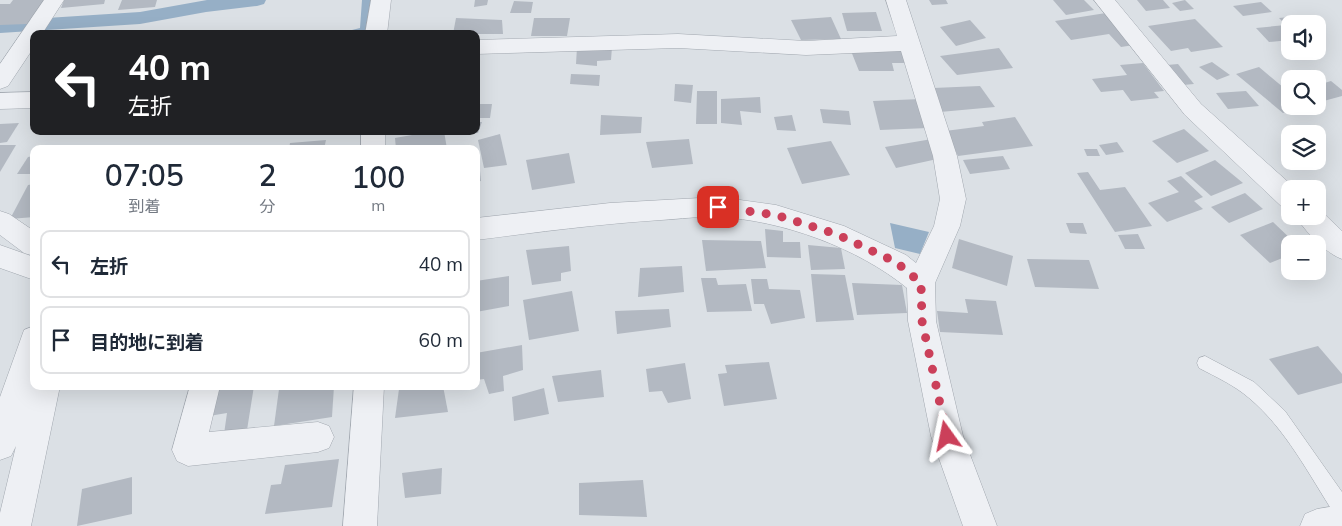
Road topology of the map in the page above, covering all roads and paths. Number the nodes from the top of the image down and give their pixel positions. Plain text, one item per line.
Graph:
1 (54, 0) edge
2 (381, 0) edge
3 (896, 0) edge
4 (1104, 0) edge
5 (34, 30) edge
6 (377, 30) edge
7 (30, 36) edge
8 (909, 44) junction
9 (480, 47) edge
10 (0, 80) edge
11 (30, 100) edge
12 (0, 101) edge
13 (1281, 191) edge
14 (0, 221) edge
15 (1318, 225) edge
16 (480, 228) edge
17 (30, 242) edge
18 (1342, 248) edge
19 (0, 256) edge
20 (30, 267) edge
21 (921, 283) junction
22 (30, 351) edge
23 (1205, 362) dead end
24 (44, 390) edge
25 (204, 390) edge
26 (369, 390) edge
27 (318, 437) dead end
28 (0, 445) edge
29 (1342, 508) edge
30 (1342, 522) edge
31 (14, 526) edge
32 (360, 526) edge
33 (980, 526) edge
34 (1317, 526) edge

1 - 5 street
2 - 6 street
3 - 8 street
4 - 13 street
7 - 10 street
8 - 9 street
8 - 21 street
11 - 12 street
14 - 17 street
15 - 18 street
16 - 21 street
19 - 20 street
21 - 33 street
22 - 28 street
23 - 29 lane
24 - 31 street
25 - 27 street
26 - 32 street
30 - 34 street

